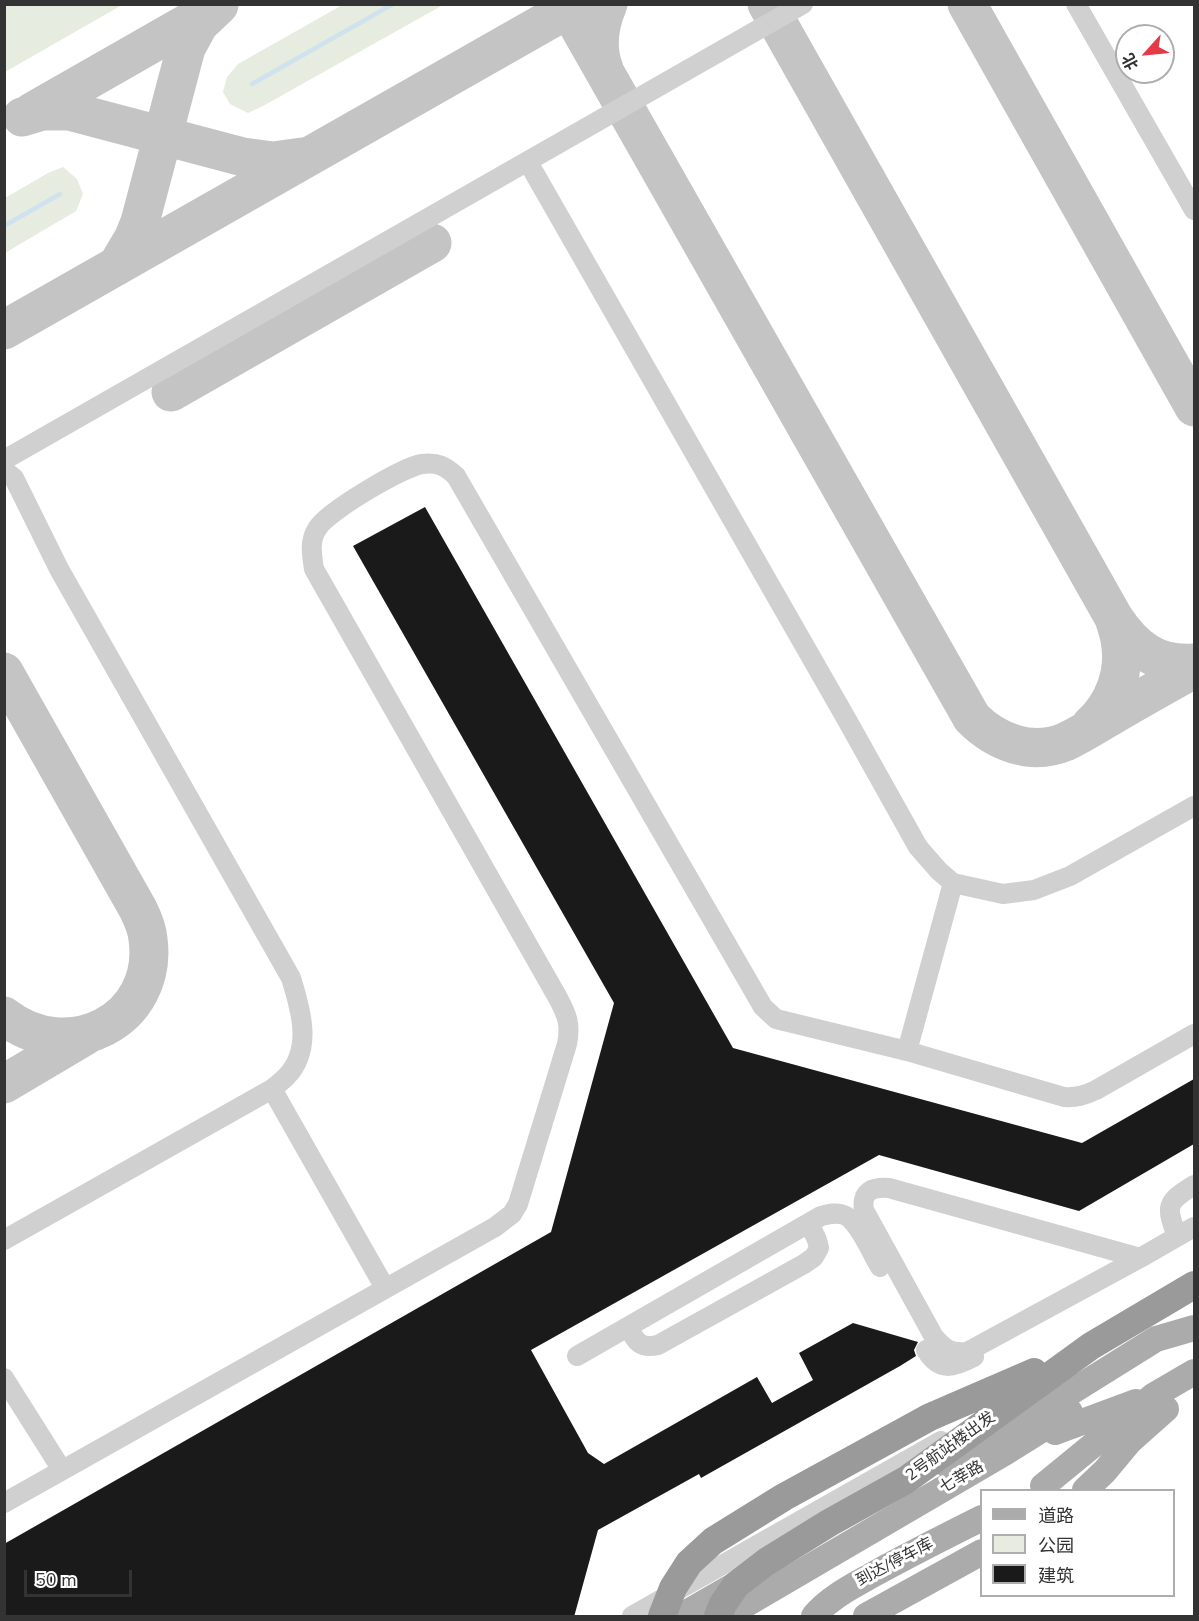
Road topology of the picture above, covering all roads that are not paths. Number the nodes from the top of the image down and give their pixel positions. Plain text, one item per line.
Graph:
1 (803, 4) edge
2 (1076, 4) edge
3 (528, 162) junction
4 (1194, 210) edge
5 (4, 460) edge
6 (4, 470) edge
7 (1194, 806) edge
8 (953, 883) junction
9 (1194, 1034) edge
10 (907, 1051) junction
11 (272, 1089) junction
12 (1194, 1185) edge
13 (809, 1223) junction
14 (1194, 1227) edge
15 (1177, 1237) junction
16 (4, 1240) edge
17 (1140, 1258) junction
18 (1194, 1285) edge
19 (385, 1288) junction
20 (1194, 1298) edge
21 (629, 1326) junction
22 (1194, 1328) edge
23 (1194, 1333) edge
24 (1091, 1346) junction
25 (577, 1356) dead end
26 (1194, 1372) edge
27 (4, 1378) edge
28 (1194, 1392) edge
29 (1160, 1402) junction
30 (1006, 1452) junction
31 (62, 1470) junction
32 (1039, 1488) edge
33 (1087, 1489) edge
34 (4, 1503) edge
35 (980, 1519) edge
36 (980, 1553) edge
37 (632, 1617) edge
38 (662, 1617) edge
39 (681, 1617) edge
40 (718, 1617) edge
41 (726, 1617) edge
42 (814, 1617) edge
43 (866, 1617) edge

1 - 3 street
2 - 4 street
3 - 5 street
3 - 8 street
6 - 11 street
7 - 8 street
8 - 10 street
9 - 10 street
10 - 19 street
11 - 16 street
11 - 19 street
12 - 15 street
13 - 17 street
13 - 21 street
13 - 21 street
14 - 15 street
15 - 17 street
17 - 17 street
18 - 24 highway, 2号航站楼出发
19 - 31 street
20 - 37 street
21 - 25 street
22 - 39 main road
23 - 30 main road, 七莘路
24 - 38 highway
24 - 40 highway, 2号航站楼出发
26 - 29 main road
27 - 31 street
28 - 29 main road
29 - 30 main road
29 - 32 main road
29 - 33 main road
30 - 41 main road, 七莘路
31 - 34 street
35 - 42 main road, 到达/停车库
36 - 43 main road, 到达/停车库

